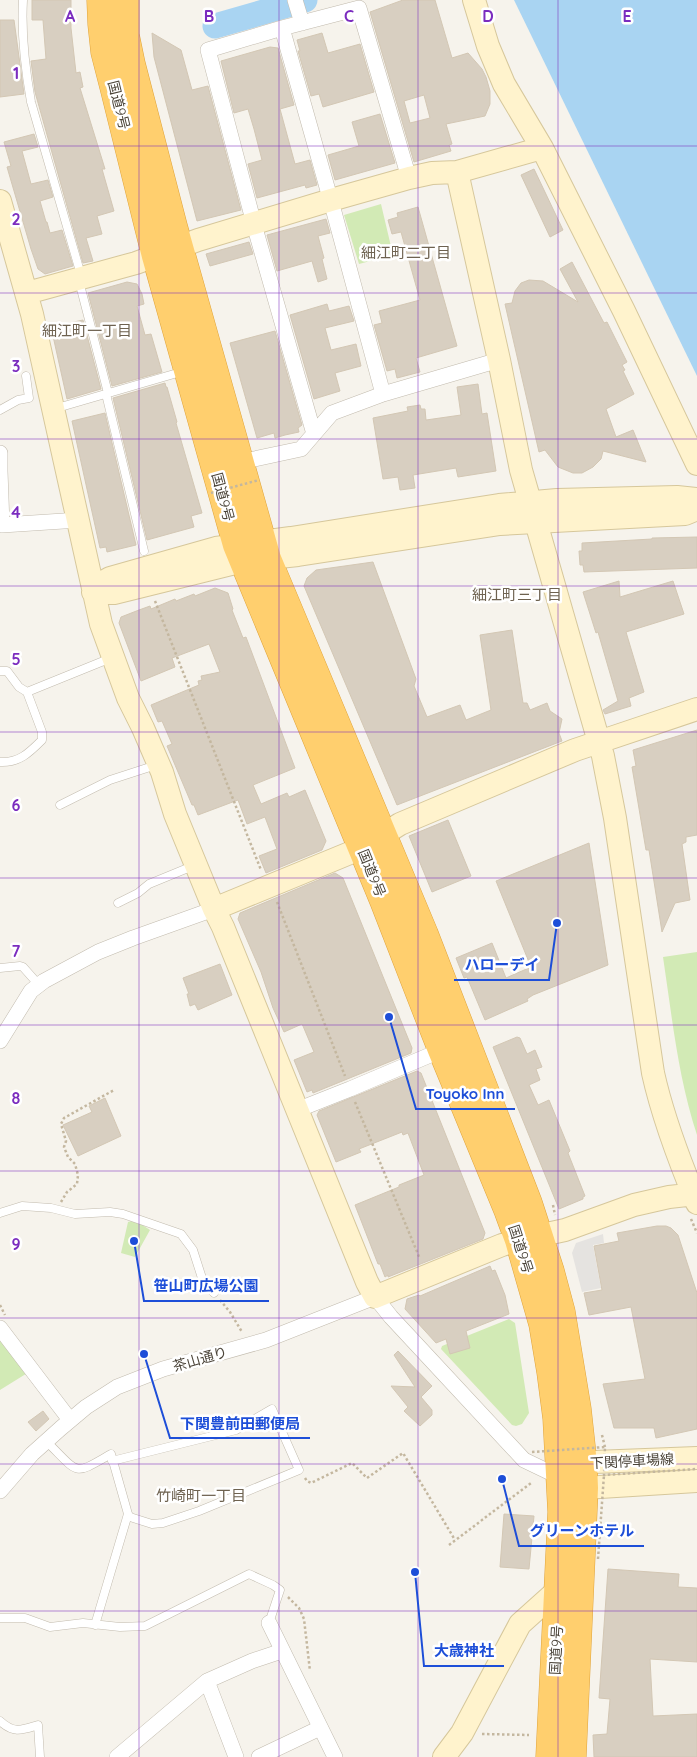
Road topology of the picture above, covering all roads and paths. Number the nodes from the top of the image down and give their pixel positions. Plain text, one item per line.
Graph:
1 (23, 0) edge
2 (295, 0) edge
3 (474, 0) edge
4 (488, 0) edge
5 (120, 2) edge
6 (302, 23) junction
7 (282, 28) junction
8 (542, 148) junction
9 (457, 172) junction
10 (409, 178) junction
11 (331, 200) junction
12 (0, 201) edge
13 (254, 223) junction
14 (168, 252) junction
15 (80, 279) junction
16 (27, 294) junction
17 (499, 360) junction
18 (174, 374) dead end
19 (26, 376) dead end
20 (107, 394) junction
21 (383, 394) junction
22 (64, 406) dead end
23 (0, 410) edge
24 (314, 434) junction
25 (0, 453) edge
26 (697, 464) edge
27 (0, 471) edge
28 (250, 471) junction
29 (211, 493) dead end
30 (697, 499) edge
31 (697, 509) edge
32 (533, 512) junction
33 (79, 520) junction
34 (144, 551) dead end
35 (252, 552) junction
36 (93, 592) junction
37 (153, 597) dead end
38 (114, 656) junction
39 (0, 671) edge
40 (27, 692) junction
41 (697, 709) edge
42 (599, 742) junction
43 (0, 762) edge
44 (147, 768) dead end
45 (60, 805) dead end
46 (372, 841) junction
47 (188, 868) dead end
48 (264, 878) dead end
49 (277, 902) dead end
50 (118, 903) dead end
51 (214, 909) junction
52 (0, 968) edge
53 (39, 985) junction
54 (0, 1041) edge
55 (442, 1050) junction
56 (350, 1089) junction
57 (114, 1090) dead end
58 (297, 1110) junction
59 (696, 1197) edge
60 (553, 1205) dead end
61 (59, 1210) junction
62 (554, 1212) dead end
63 (0, 1213) edge
64 (695, 1227) dead end
65 (697, 1233) edge
66 (529, 1237) junction
67 (423, 1267) dead end
68 (214, 1293) joint
69 (375, 1297) junction
70 (0, 1328) edge
71 (244, 1337) dead end
72 (70, 1420) junction
73 (602, 1435) dead end
74 (597, 1436) dead end
75 (606, 1445) junction
76 (51, 1446) dead end
77 (532, 1452) dead end
78 (697, 1458) edge
79 (112, 1461) junction
80 (697, 1469) edge
81 (299, 1470) junction
82 (697, 1481) edge
83 (531, 1483) dead end
84 (590, 1483) junction
85 (0, 1491) edge
86 (128, 1514) junction
87 (455, 1540) junction
88 (449, 1545) dead end
89 (598, 1559) dead end
90 (559, 1589) junction
91 (280, 1590) junction
92 (0, 1618) edge
93 (269, 1623) joint
94 (95, 1625) junction
95 (282, 1651) junction
96 (207, 1681) junction
97 (305, 1698) junction
98 (0, 1722) edge
99 (320, 1728) junction
100 (478, 1734) dead end
101 (529, 1735) dead end
102 (40, 1757) edge
103 (117, 1757) edge
104 (236, 1757) edge
105 (259, 1757) edge
106 (335, 1757) edge
107 (444, 1757) edge
108 (550, 1757) edge
109 (572, 1757) edge

1 - 15 lane
2 - 6 street
3 - 8 street
4 - 8 street
5 - 14 highway, 国道9号
6 - 7 street
6 - 10 street
7 - 11 street
7 - 13 street
8 - 9 street
8 - 26 street
9 - 10 street
9 - 17 street
10 - 11 street
11 - 13 street
11 - 21 street
12 - 16 street
13 - 14 street
13 - 24 street
14 - 15 street
14 - 28 highway, 国道9号
14 - 35 highway, 国道9号
15 - 16 street
15 - 20 lane
16 - 33 street
17 - 21 street
17 - 32 street
18 - 20 lane
19 - 23 lane
20 - 22 lane
20 - 34 lane
21 - 24 street
24 - 28 street
25 - 27 street
27 - 33 street
28 - 29 path, bridge
28 - 35 highway, 国道9号
30 - 32 street
31 - 32 street
32 - 35 street
32 - 42 street
33 - 36 street
35 - 36 street
35 - 46 highway, 国道9号
36 - 38 street
37 - 48 path
38 - 40 lane
38 - 51 street
39 - 40 lane
40 - 43 lane
41 - 42 street
42 - 46 street
42 - 59 street
44 - 45 lane
46 - 51 street
46 - 55 highway, 国道9号
46 - 66 highway, 国道9号
47 - 50 lane
49 - 56 path
51 - 53 street
51 - 58 street
52 - 53 lane
53 - 54 street
55 - 56 street
55 - 66 highway, 国道9号
56 - 58 street
56 - 67 path
57 - 61 path
58 - 69 street
59 - 66 street
60 - 62 path
61 - 63 lane
61 - 68 lane
64 - 65 path
66 - 69 street
66 - 84 highway, 国道9号
68 - 71 path
69 - 72 street, 茶山通り
69 - 84 street
70 - 72 street
72 - 85 street, 茶山通り
73 - 75 path, bridge
74 - 75 path
75 - 77 path, bridge
75 - 84 path, bridge
76 - 79 lane
78 - 84 street, 下関停車場線
79 - 81 lane
79 - 86 lane
80 - 84 path, bridge
81 - 86 lane
81 - 87 path
82 - 84 street, 下関停車場線
83 - 87 path
84 - 89 path, bridge
84 - 90 highway, 国道9号
84 - 109 highway, 国道9号
86 - 94 lane
87 - 88 path
90 - 107 street
90 - 108 highway, 国道9号
91 - 93 lane
91 - 94 lane
91 - 97 path
92 - 94 lane
93 - 95 street
95 - 96 street
95 - 97 street
96 - 103 street
96 - 104 street
97 - 99 street
98 - 102 lane
99 - 105 street
99 - 106 street
100 - 101 path

